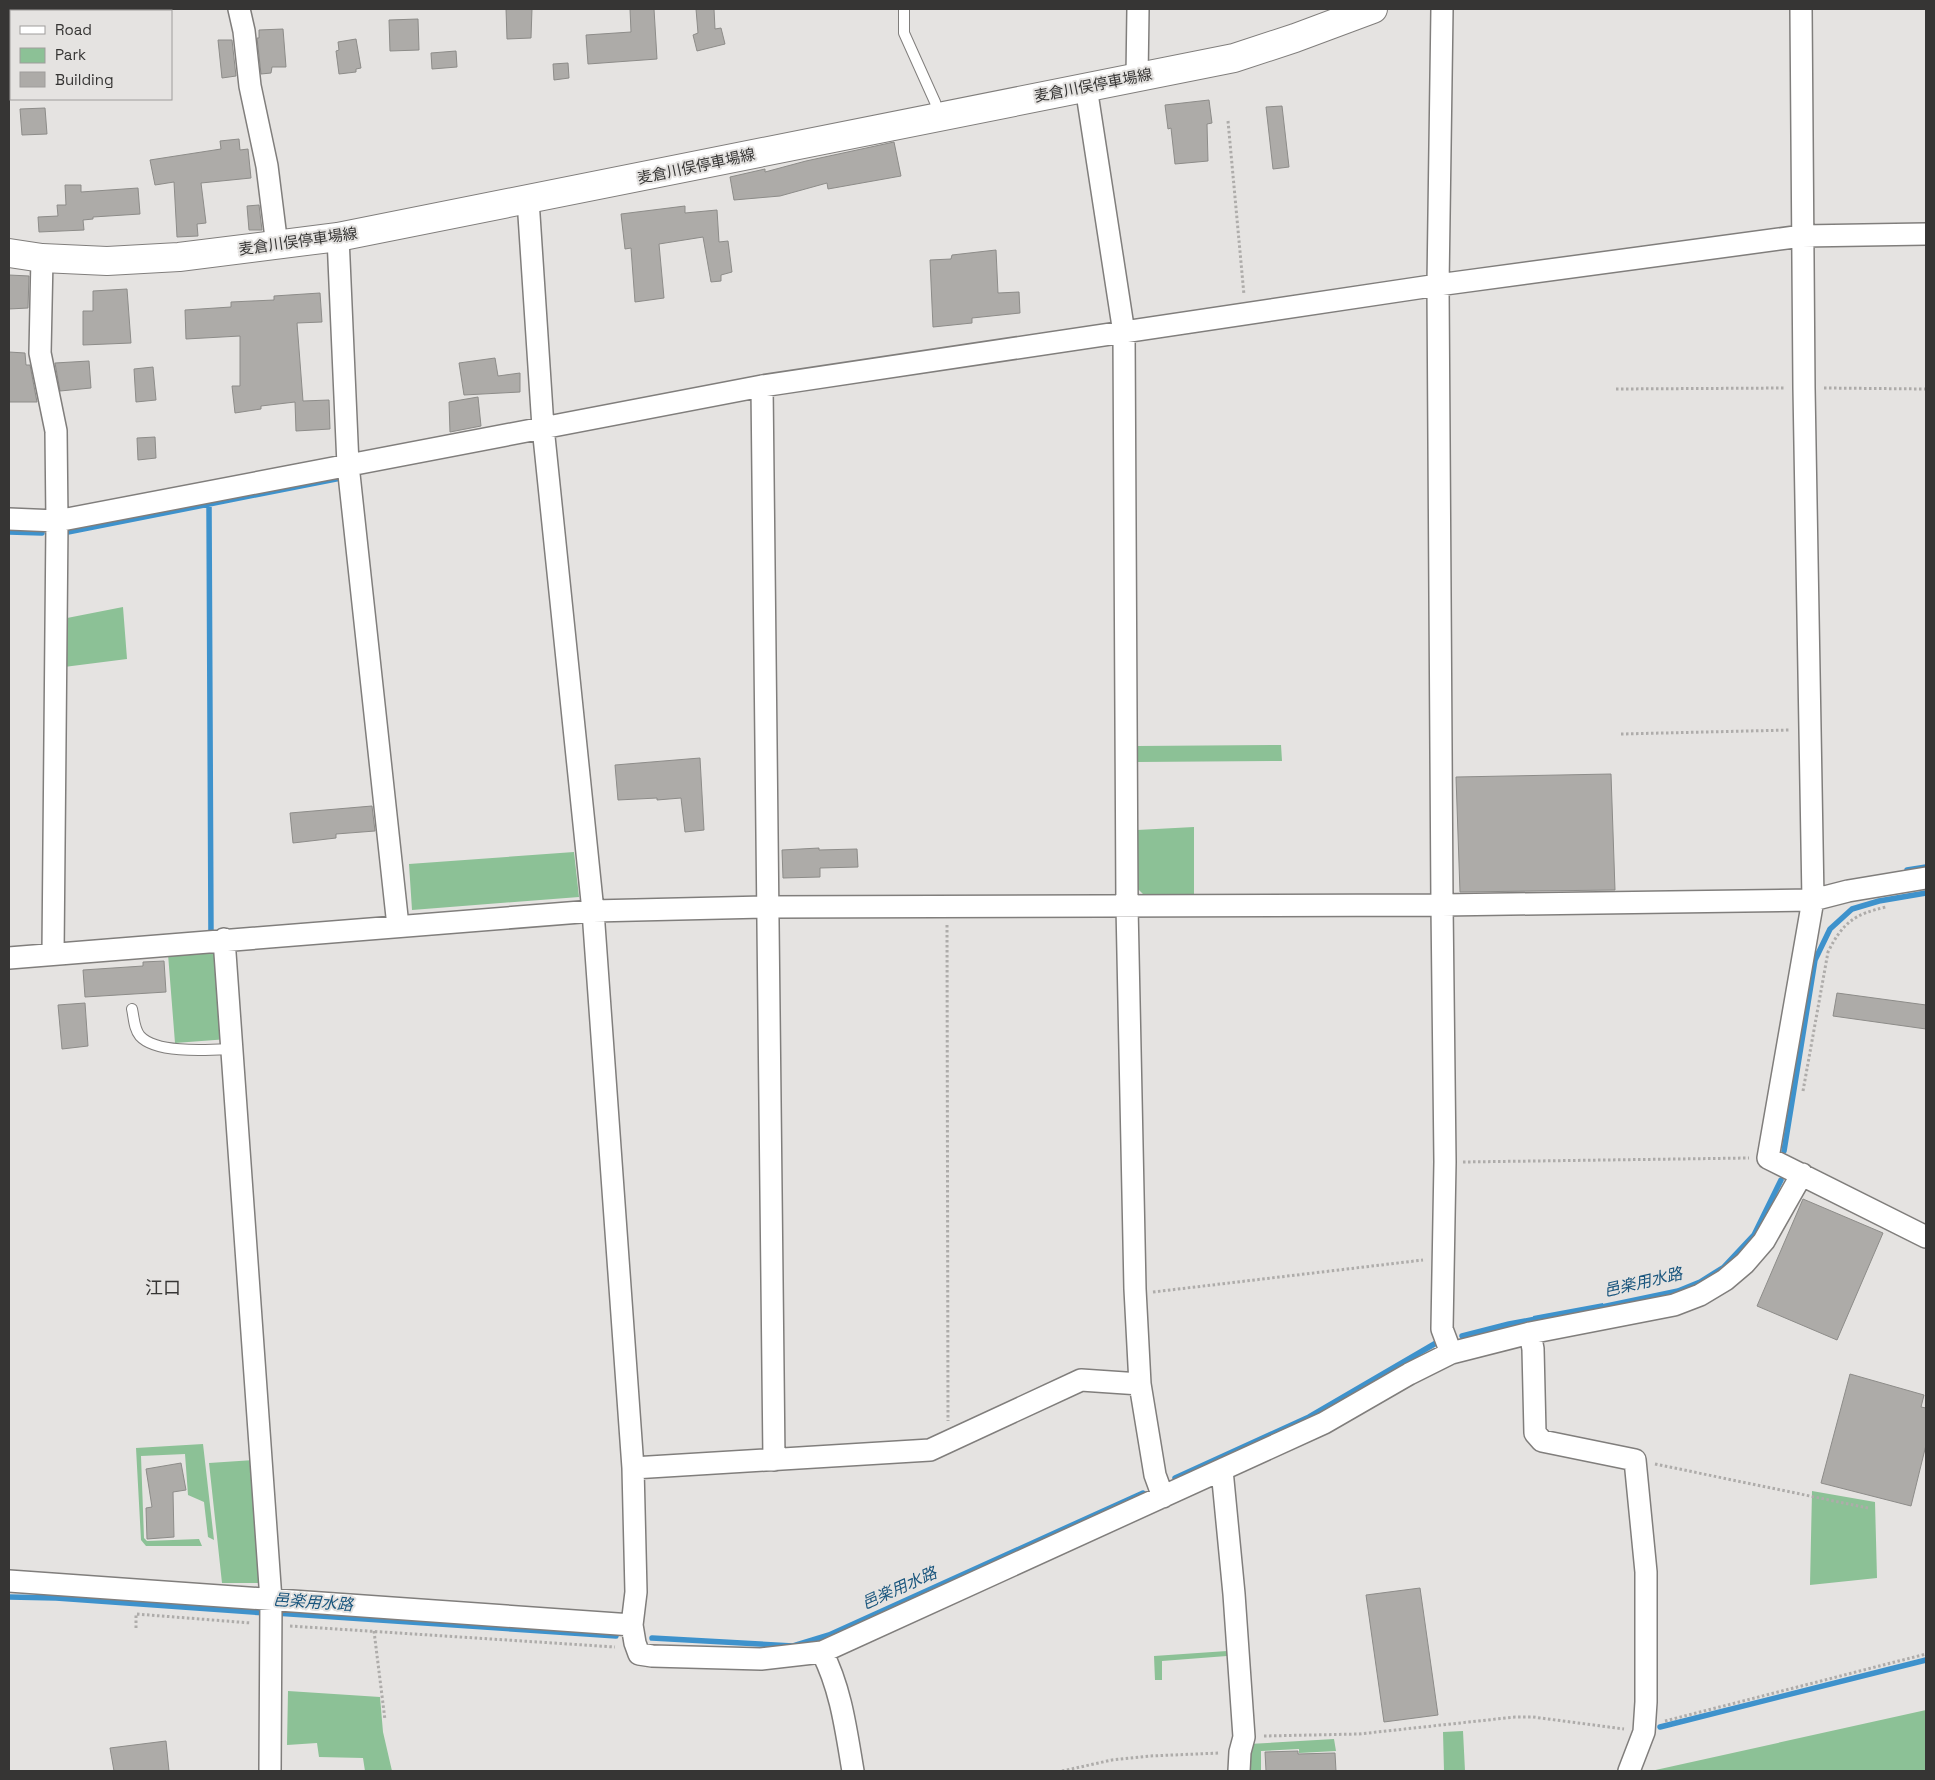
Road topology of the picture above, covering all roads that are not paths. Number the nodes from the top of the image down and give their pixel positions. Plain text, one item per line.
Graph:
1 (239, 9) edge
2 (904, 9) edge
3 (1138, 9) edge
4 (1373, 9) edge
5 (1442, 9) edge
6 (1801, 9) edge
7 (1137, 77) junction
8 (1086, 86) junction
9 (940, 116) junction
10 (528, 200) junction
11 (1926, 234) edge
12 (1802, 236) junction
13 (338, 237) junction
14 (277, 246) junction
15 (9, 253) edge
16 (42, 258) junction
17 (1438, 285) junction
18 (1124, 333) junction
19 (762, 386) junction
20 (543, 427) junction
21 (348, 465) junction
22 (9, 519) edge
23 (57, 521) junction
24 (1926, 878) edge
25 (1813, 900) junction
26 (1442, 904) junction
27 (1127, 906) junction
28 (768, 907) junction
29 (593, 911) junction
30 (398, 926) junction
31 (224, 939) junction
32 (53, 954) junction
33 (9, 958) edge
34 (132, 1009) dead end
35 (232, 1049) junction
36 (1802, 1174) junction
37 (1926, 1236) edge
38 (1530, 1333) junction
39 (1451, 1353) junction
40 (1140, 1384) junction
41 (774, 1460) junction
42 (633, 1468) junction
43 (1222, 1470) junction
44 (1163, 1497) junction
45 (9, 1581) edge
46 (272, 1613) junction
47 (632, 1625) junction
48 (822, 1652) junction
49 (1241, 1754) edge
50 (270, 1771) edge
51 (853, 1771) edge
52 (1629, 1771) edge

1 - 14 street
2 - 9 lane
3 - 7 street
4 - 7 main road, 麦倉川俣停車場線
5 - 17 street
6 - 12 street
7 - 8 main road, 麦倉川俣停車場線
8 - 9 main road, 麦倉川俣停車場線
8 - 18 street
9 - 10 main road, 麦倉川俣停車場線
10 - 13 main road, 麦倉川俣停車場線
10 - 20 street
11 - 12 street
12 - 17 street
12 - 25 street
13 - 14 main road, 麦倉川俣停車場線
13 - 21 street
14 - 16 main road, 麦倉川俣停車場線
15 - 16 main road, 麦倉川俣停車場線
16 - 23 street
17 - 18 street
17 - 26 street
18 - 19 street
18 - 27 street
19 - 20 street
19 - 28 street
20 - 21 street
20 - 29 street
21 - 23 street
21 - 30 street
22 - 23 street
23 - 32 street
24 - 25 street
25 - 26 street
25 - 36 street
26 - 27 street
26 - 39 street
27 - 28 street
27 - 40 street
28 - 29 street
28 - 41 street
29 - 30 street
29 - 42 street
30 - 31 street
31 - 32 street
31 - 35 street
32 - 33 street
34 - 35 lane
35 - 46 street
36 - 37 street
36 - 38 street
38 - 39 street
38 - 52 street
39 - 43 street
40 - 41 street
40 - 44 street
41 - 42 street
42 - 47 street
43 - 44 street
43 - 49 street
44 - 48 street
45 - 46 street
46 - 47 street
46 - 50 street
47 - 48 street
48 - 51 street

